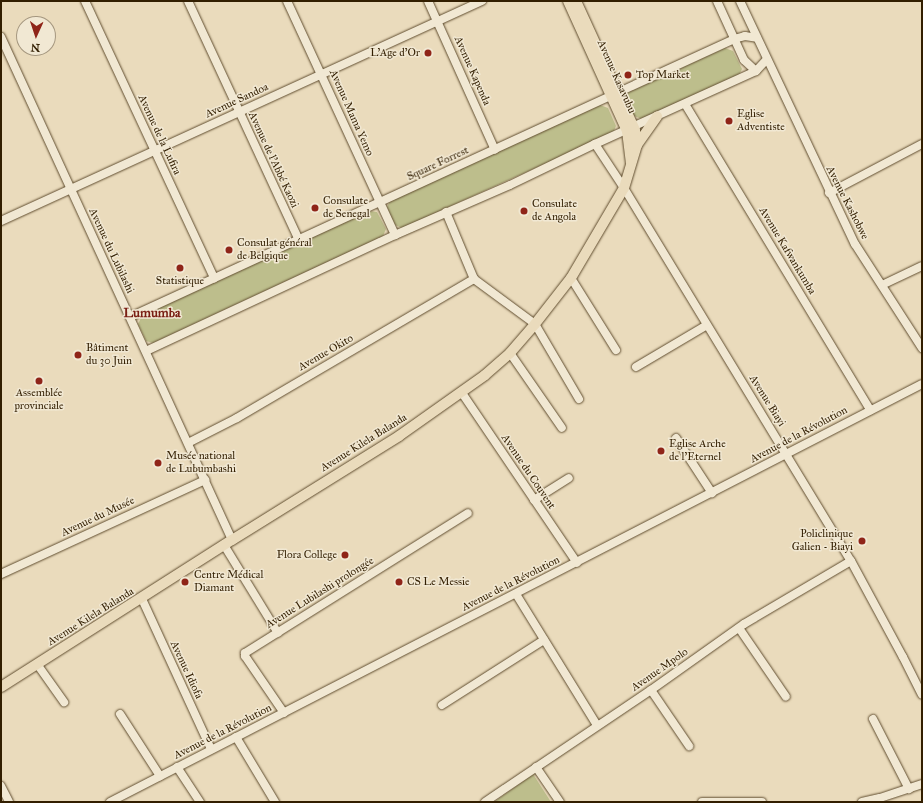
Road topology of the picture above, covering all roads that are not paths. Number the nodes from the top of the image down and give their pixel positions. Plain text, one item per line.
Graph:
1 (85, 1) edge
2 (188, 1) edge
3 (287, 1) edge
4 (428, 1) edge
5 (482, 1) edge
6 (568, 1) edge
7 (576, 1) edge
8 (717, 1) edge
9 (740, 1) edge
10 (437, 21) junction
11 (1, 37) edge
12 (757, 38) junction
13 (734, 39) junction
14 (767, 59) junction
15 (756, 71) junction
16 (321, 74) junction
17 (776, 79) junction
18 (615, 95) junction
19 (685, 104) junction
20 (239, 113) junction
21 (657, 116) junction
22 (630, 128) junction
23 (595, 144) junction
24 (922, 144) edge
25 (637, 145) junction
26 (495, 150) junction
27 (155, 151) junction
28 (631, 165) junction
29 (624, 188) junction
30 (71, 190) junction
31 (829, 193) junction
32 (379, 203) junction
33 (446, 212) junction
34 (1, 221) edge
35 (395, 235) junction
36 (299, 240) junction
37 (922, 266) edge
38 (214, 278) junction
39 (571, 278) junction
40 (474, 279) junction
41 (882, 285) junction
42 (130, 317) junction
43 (535, 324) junction
44 (707, 325) junction
45 (922, 348) edge
46 (616, 350) dead end
47 (146, 351) junction
48 (510, 352) junction
49 (636, 367) dead end
50 (922, 384) edge
51 (462, 393) junction
52 (579, 399) dead end
53 (870, 410) junction
54 (562, 428) dead end
55 (676, 438) dead end
56 (188, 444) junction
57 (786, 454) junction
58 (569, 478) dead end
59 (205, 480) junction
60 (712, 493) junction
61 (534, 500) junction
62 (468, 513) dead end
63 (228, 542) junction
64 (851, 562) junction
65 (577, 563) junction
66 (1, 574) edge
67 (516, 594) junction
68 (142, 599) junction
69 (738, 628) junction
70 (278, 633) junction
71 (544, 640) junction
72 (37, 664) junction
73 (1, 687) edge
74 (651, 690) junction
75 (922, 695) edge
76 (786, 697) dead end
77 (64, 702) dead end
78 (442, 705) dead end
79 (284, 713) junction
80 (120, 714) dead end
81 (873, 719) dead end
82 (597, 725) junction
83 (236, 737) junction
84 (689, 746) dead end
85 (211, 749) junction
86 (177, 767) junction
87 (536, 767) junction
88 (160, 776) junction
89 (922, 784) edge
90 (1, 786) edge
91 (909, 789) junction
92 (9, 802) edge
93 (110, 802) edge
94 (200, 802) edge
95 (275, 802) edge
96 (485, 802) edge
97 (560, 802) edge
98 (702, 802) edge
99 (762, 802) edge
100 (862, 802) edge

1 - 27 street, Avenue de la Lufira
2 - 20 street, Avenue de l'Abbé Kaozi
3 - 16 street, Avenue Mama Yemo
4 - 10 street, Avenue Kapenda
5 - 10 street, Avenue Sandoa
6 - 18 main road, Avenue Kasavubu
7 - 18 main road, Avenue Kasavubu
8 - 13 street
9 - 12 street, Avenue Kashobwe
10 - 16 street, Avenue Sandoa
10 - 26 street, Avenue Kapenda
11 - 30 street, Avenue du Lubilashi
12 - 13 street, Square Forrest
12 - 14 street, Avenue Kashobwe
13 - 15 street
13 - 18 street, Square Forrest
14 - 15 street
14 - 17 street, Avenue Kashobwe
15 - 17 street
15 - 19 street
16 - 20 street, Avenue Sandoa
16 - 32 street, Avenue Mama Yemo
17 - 31 street, Avenue Kashobwe
18 - 22 main road, Avenue Kasavubu
18 - 26 street, Square Forrest
19 - 21 street
19 - 53 street, Avenue Kafwankumba
20 - 27 street, Avenue Sandoa
20 - 36 street, Avenue de l'Abbé Kaozi
21 - 22 street
21 - 25 main road
22 - 23 street
22 - 25 main road, Avenue Kilela Balanda
22 - 28 main road, Avenue Kasavubu
23 - 29 street, Avenue Biayi
23 - 33 street
24 - 31 street
25 - 28 main road, Avenue Kilela Balanda
26 - 32 street, Square Forrest
27 - 30 street, Avenue Sandoa
27 - 38 street, Avenue de la Lufira
28 - 29 main road, Avenue Kilela Balanda
29 - 39 main road, Avenue Kilela Balanda
29 - 44 street, Avenue Biayi
30 - 34 street, Avenue Sandoa
30 - 42 street, Avenue du Lubilashi
31 - 41 street, Avenue Kashobwe
32 - 35 street, Avenue Mama Yemo
32 - 36 street, Square Forrest
33 - 35 street
33 - 40 street
35 - 47 street
36 - 38 street, Square Forrest
37 - 41 street
38 - 42 street, Square Forrest
39 - 43 main road, Avenue Kilela Balanda
39 - 46 street
40 - 43 street
40 - 56 street, Avenue Okito
41 - 45 street, Avenue Kashobwe
42 - 47 street, Avenue du Lubilashi
43 - 48 main road, Avenue Kilela Balanda
43 - 52 street
44 - 49 street
44 - 57 street, Avenue Biayi
47 - 56 street, Avenue du Lubilashi
48 - 51 main road, Avenue Kilela Balanda
48 - 54 street
50 - 53 street, Avenue de la Révolution
51 - 61 street, Avenue du Couvent
51 - 63 main road, Avenue Kilela Balanda
53 - 57 street, Avenue de la Révolution
55 - 60 street
56 - 59 street, Avenue du Lubilashi
57 - 60 street, Avenue de la Révolution
57 - 64 street, Avenue Biayi
58 - 61 street
59 - 63 street, Avenue du Lubilashi
59 - 66 street, Avenue du Musée
60 - 65 street, Avenue de la Révolution
61 - 65 street, Avenue du Couvent
62 - 70 street, Avenue Lubilashi prolongée
63 - 68 main road, Avenue Kilela Balanda
63 - 70 street, Avenue du Lubilashi
64 - 69 street, Avenue Mpolo
64 - 75 street, Avenue Biayi
65 - 67 street, Avenue de la Révolution
67 - 71 street
67 - 79 street, Avenue de la Révolution
68 - 72 main road, Avenue Kilela Balanda
68 - 85 street, Avenue Idiofa
69 - 74 street, Avenue Mpolo
69 - 76 street
70 - 79 street, Avenue Lubilashi prolongée
71 - 78 street
71 - 82 street
72 - 73 main road, Avenue Kilela Balanda
72 - 77 street
74 - 82 street, Avenue Mpolo
74 - 84 street
79 - 83 street, Avenue de la Révolution
80 - 88 street
81 - 91 street
82 - 87 street, Avenue Mpolo
83 - 85 street, Avenue de la Révolution
83 - 95 street
85 - 86 street, Avenue de la Révolution
86 - 88 street, Avenue de la Révolution
86 - 94 street
87 - 96 street, Avenue Mpolo
87 - 97 street
88 - 93 street, Avenue de la Révolution
89 - 91 street
90 - 92 street
91 - 100 street
98 - 99 street

